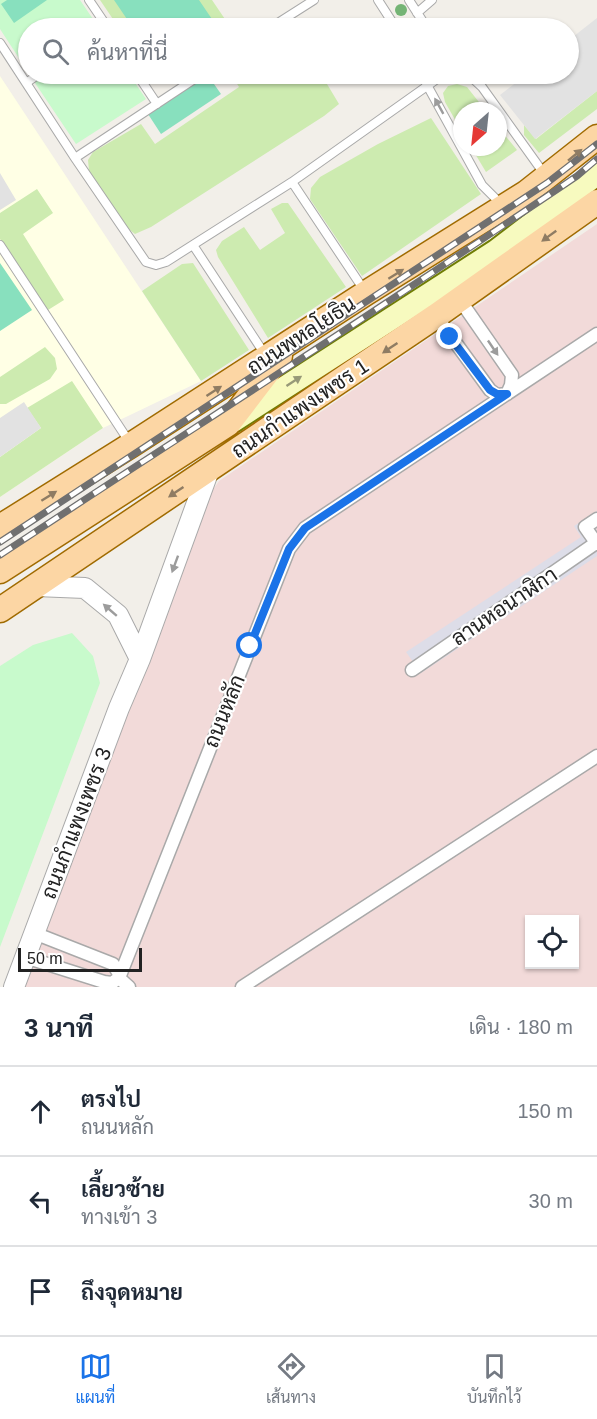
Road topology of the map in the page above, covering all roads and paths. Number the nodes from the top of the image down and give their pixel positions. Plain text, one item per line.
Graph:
1 (89, 0) edge
2 (314, 0) edge
3 (378, 0) edge
4 (408, 0) edge
5 (432, 0) edge
6 (417, 12) junction
7 (100, 18) edge
8 (286, 18) edge
9 (390, 18) edge
10 (421, 18) edge
11 (0, 43) edge
12 (18, 71) edge
13 (27, 84) edge
14 (144, 84) edge
15 (187, 84) edge
16 (479, 84) edge
17 (427, 85) joint
18 (157, 104) junction
19 (597, 137) edge
20 (75, 158) junction
21 (597, 174) edge
22 (547, 177) junction
23 (292, 182) junction
24 (597, 202) edge
25 (505, 207) junction
26 (0, 245) edge
27 (193, 245) junction
28 (366, 293) junction
29 (460, 300) junction
30 (436, 316) junction
31 (597, 334) edge
32 (291, 342) junction
33 (267, 357) junction
34 (507, 394) junction
35 (228, 424) junction
36 (131, 445) junction
37 (209, 470) junction
38 (597, 519) edge
39 (0, 527) edge
40 (596, 544) edge
41 (0, 572) edge
42 (36, 586) junction
43 (0, 610) edge
44 (140, 659) junction
45 (412, 670) dead end
46 (597, 756) edge
47 (34, 933) junction
48 (25, 957) junction
49 (124, 982) edge
50 (14, 987) edge
51 (242, 987) edge

1 - 7 lane
2 - 8 lane
3 - 9 lane
4 - 6 lane
5 - 6 lane
6 - 10 lane
11 - 12 lane
13 - 20 lane
14 - 18 lane
15 - 18 lane
16 - 22 lane
17 - 23 lane
25 -> 17 lane
18 - 20 lane
22 -> 19 main road, ถนนพหลโยธิน
20 - 27 lane
35 -> 21 main road
22 - 25 main road, ถนนพหลโยธิน
23 - 27 lane
23 - 28 lane
24 -> 29 main road, ถนนกำแพงเพชร 1
28 -> 25 main road, ถนนพหลโยธิน
26 - 36 lane
27 - 33 lane
28 - 32 main road, ถนนพหลโยธิน
29 - 30 main road, ถนนกำแพงเพชร 1
29 -> 34 street
30 - 34 street
30 -> 37 main road, ถนนกำแพงเพชร 1
31 - 34 street, ถนนหลัก
32 - 33 main road, ถนนพหลโยธิน
32 - 35 main road
36 -> 33 main road, ถนนพหลโยธิน
34 - 49 street, ถนนหลัก
35 - 41 main road
39 -> 36 main road, ถนนพหลโยธิน
37 -> 42 main road, ถนนกำแพงเพชร 1
37 -> 44 street, ถนนกำแพงเพชร 3
38 - 40 street, ลานหอนาฬิกา
40 - 45 street, ลานหอนาฬิกา
42 - 43 main road, ถนนกำแพงเพชร 1
44 -> 42 street
44 - 47 street, ถนนกำแพงเพชร 3
46 - 51 street
47 - 48 street, ถนนกำแพงเพชร 3
47 - 49 street
48 - 49 street
48 - 50 street, ถนนกำแพงเพชร 3

